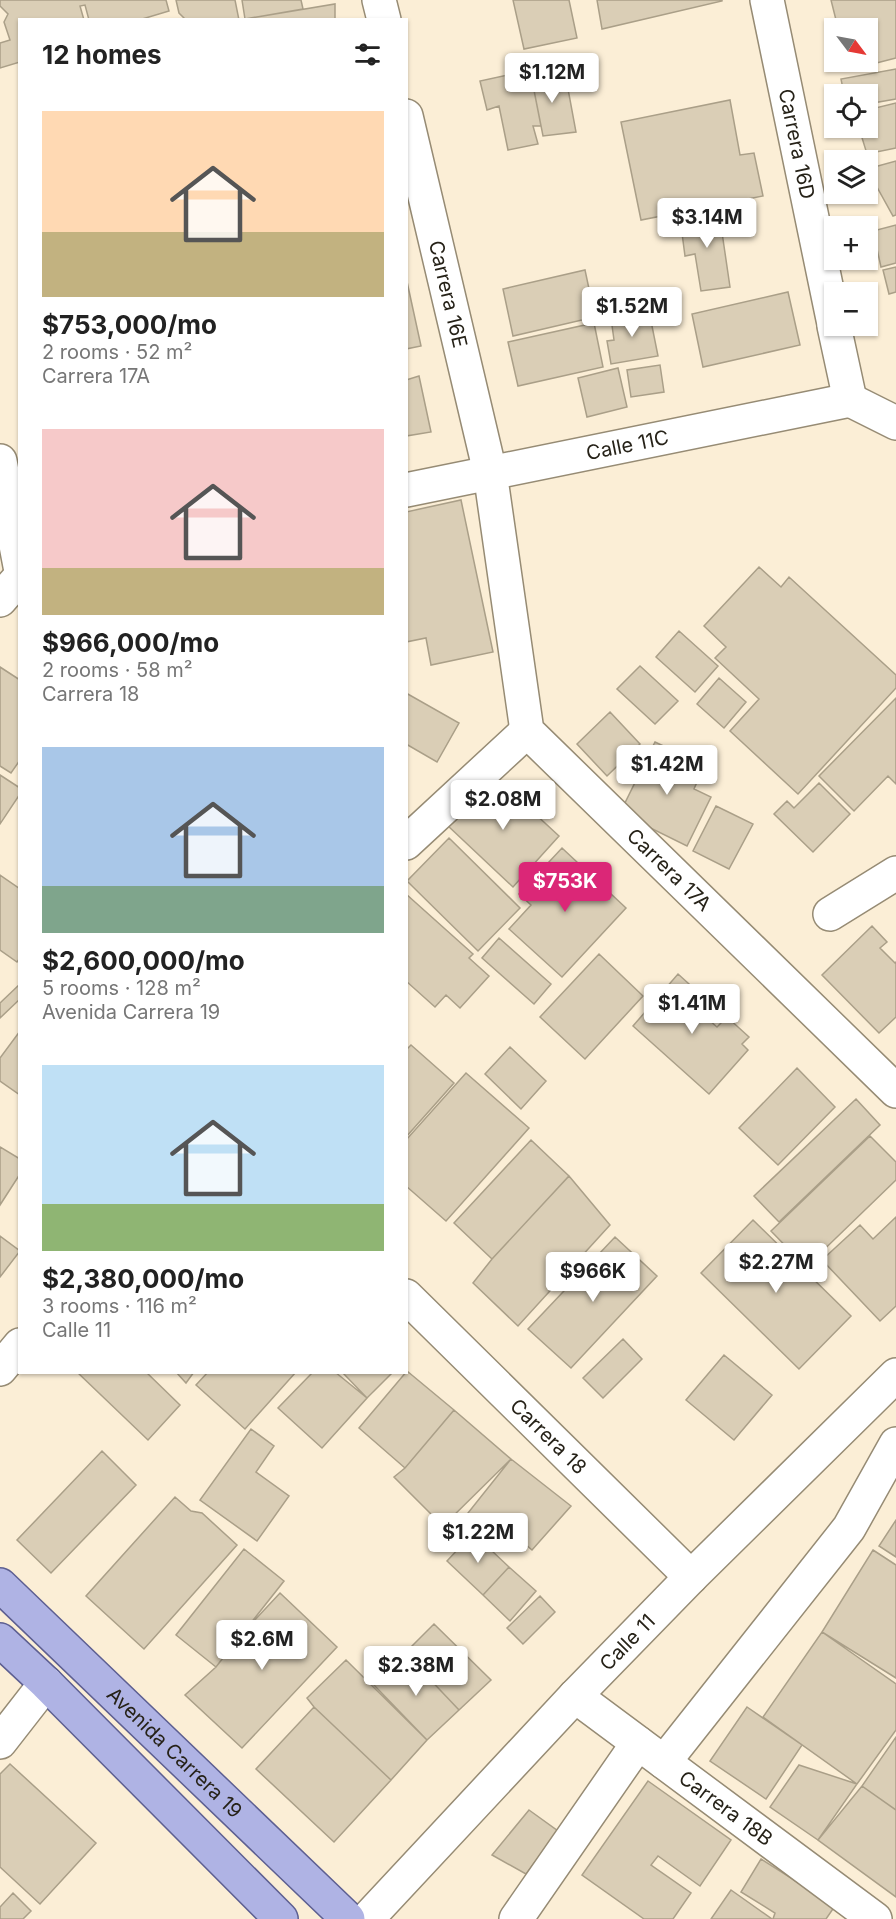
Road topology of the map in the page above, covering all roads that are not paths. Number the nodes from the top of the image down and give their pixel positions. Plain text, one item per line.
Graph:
1 (379, 0) edge
2 (767, 0) edge
3 (384, 18) edge
4 (408, 124) edge
5 (825, 282) edge
6 (836, 336) edge
7 (850, 400) junction
8 (896, 423) edge
9 (0, 461) edge
10 (490, 472) junction
11 (408, 490) edge
12 (18, 556) edge
13 (18, 579) edge
14 (0, 600) edge
15 (527, 731) junction
16 (408, 841) edge
17 (896, 873) edge
18 (830, 914) dead end
19 (896, 1091) edge
20 (408, 1298) edge
21 (18, 1347) edge
22 (0, 1369) edge
23 (896, 1376) edge
24 (896, 1444) edge
25 (691, 1576) junction
26 (0, 1585) edge
27 (0, 1640) edge
28 (46, 1683) junction
29 (575, 1696) junction
30 (0, 1742) edge
31 (638, 1743) junction
32 (664, 1762) junction
33 (281, 1919) edge
34 (348, 1919) edge
35 (367, 1919) edge
36 (516, 1919) edge
37 (875, 1919) edge

1 - 3 street
2 - 5 street, Carrera 16D
4 - 10 street, Carrera 16E
6 - 7 street, Carrera 16D
7 - 8 street
7 - 10 street, Calle 11C
9 - 12 street
10 - 11 street, Calle 11C
10 - 15 street
13 - 14 street
15 - 16 street
15 - 19 street, Carrera 17A
17 - 18 street
20 - 25 street, Carrera 18
21 - 22 street
23 - 25 street, Calle 11
24 - 32 street
25 - 29 street, Calle 11
26 - 34 main road, Avenida Carrera 19
27 - 28 main road, Avenida Carrera 19
28 - 30 street
28 - 33 main road, Avenida Carrera 19
29 - 31 street, Carrera 18B
29 - 35 street, Calle 11
31 - 32 street, Carrera 18B
31 - 36 street
32 - 37 street, Carrera 18B

